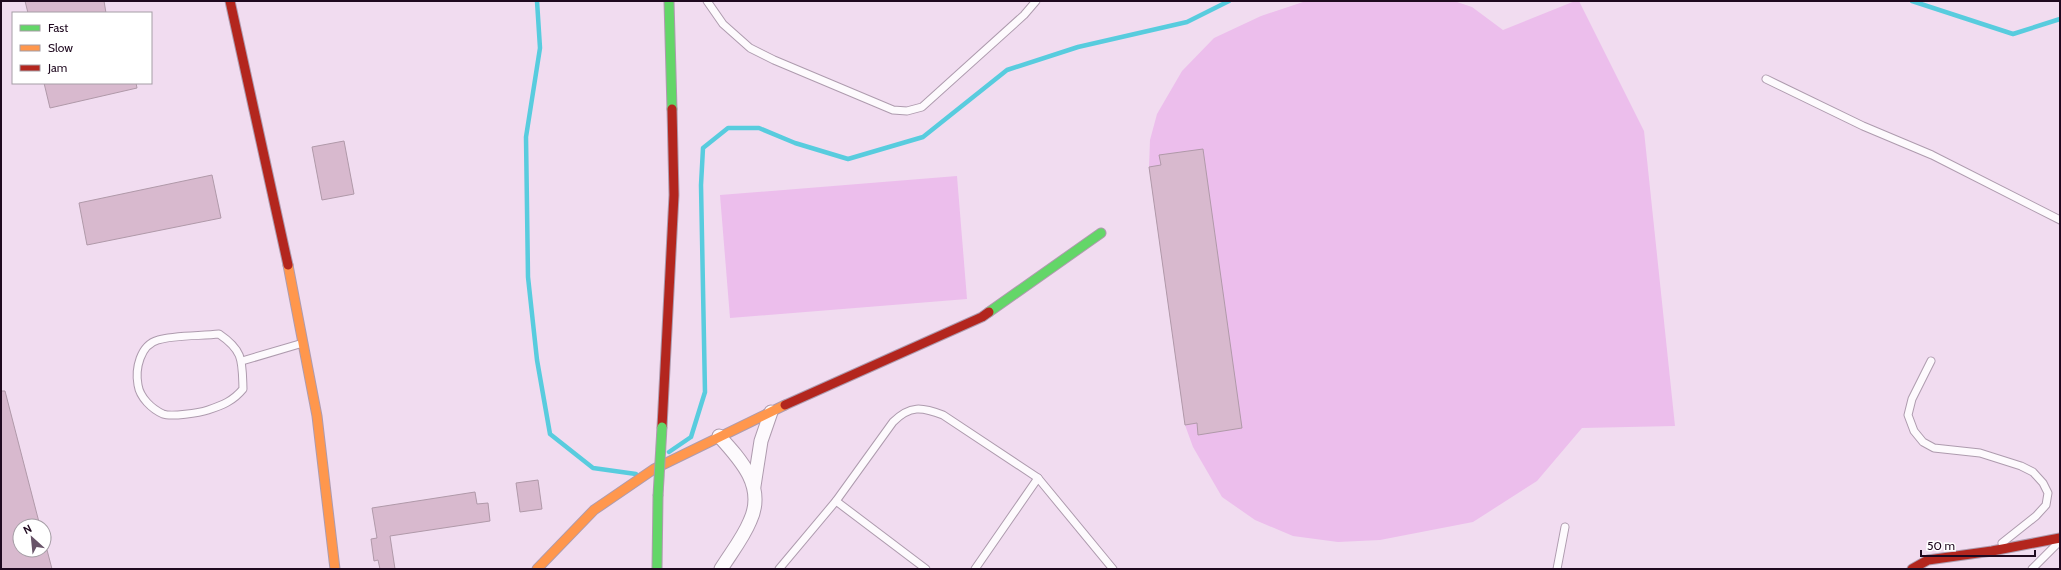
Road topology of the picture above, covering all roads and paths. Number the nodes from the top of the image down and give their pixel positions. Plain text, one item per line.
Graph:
1 (230, 1) edge
2 (669, 1) edge
3 (707, 1) edge
4 (1036, 1) edge
5 (1766, 79) dead end
6 (2060, 220) edge
7 (1101, 233) dead end
8 (303, 343) junction
9 (242, 361) junction
10 (1931, 361) dead end
11 (771, 412) junction
12 (719, 436) junction
13 (1038, 478) junction
14 (754, 486) junction
15 (836, 501) junction
16 (1564, 527) dead end
17 (2060, 538) edge
18 (2060, 542) edge
19 (1992, 551) junction
20 (335, 569) edge
21 (537, 569) edge
22 (657, 569) edge
23 (721, 569) edge
24 (779, 569) edge
25 (926, 569) edge
26 (975, 569) edge
27 (1113, 569) edge
28 (1557, 569) edge
29 (1912, 569) edge
30 (2032, 569) edge

1 - 8 street
2 - 22 street, bridge
3 - 4 lane
5 - 6 lane
7 - 11 street
8 - 9 lane
8 - 20 street
9 - 9 lane
10 - 19 lane
11 - 12 street
11 - 14 street
12 - 14 street
12 - 21 street
13 - 15 lane
13 - 26 lane
13 - 27 lane
14 - 23 street
15 - 24 lane
15 - 25 lane
16 - 28 lane
17 - 19 street
18 - 30 lane
19 - 29 street

